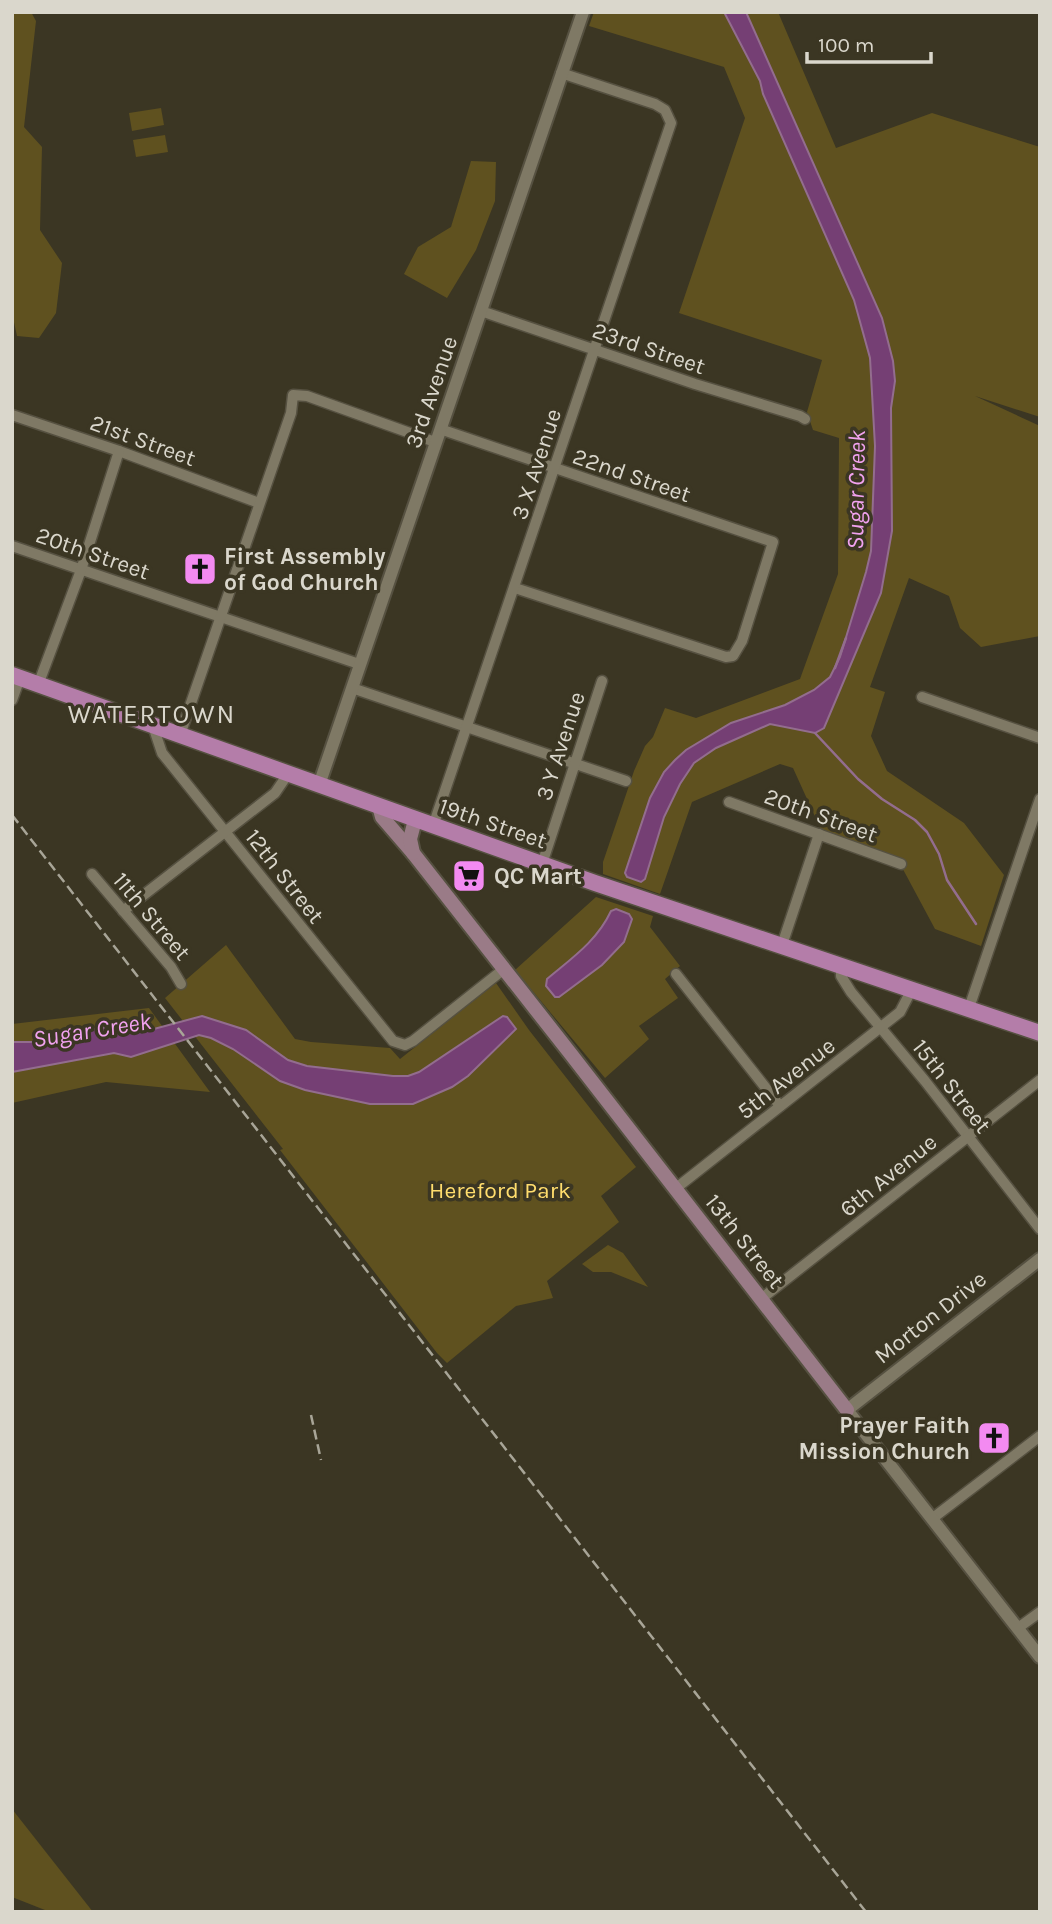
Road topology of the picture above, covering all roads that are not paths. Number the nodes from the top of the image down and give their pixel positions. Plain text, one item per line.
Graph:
1 (583, 12) edge
2 (561, 73) junction
3 (481, 311) junction
4 (595, 350) junction
5 (12, 415) edge
6 (805, 419) dead end
7 (440, 429) junction
8 (435, 442) junction
9 (119, 451) junction
10 (555, 469) junction
11 (259, 503) junction
12 (12, 546) edge
13 (81, 570) junction
14 (515, 588) junction
15 (220, 618) junction
16 (359, 664) junction
17 (16, 677) edge
18 (602, 681) dead end
19 (38, 685) junction
20 (352, 688) junction
21 (922, 698) dead end
22 (12, 700) edge
23 (153, 726) junction
24 (466, 726) junction
25 (180, 735) junction
26 (1040, 738) edge
27 (575, 764) junction
28 (288, 774) junction
29 (626, 781) dead end
30 (319, 785) junction
31 (1040, 799) edge
32 (729, 802) dead end
33 (379, 806) junction
34 (415, 820) junction
35 (433, 826) junction
36 (225, 831) junction
37 (819, 834) junction
38 (413, 853) junction
39 (542, 864) junction
40 (901, 864) dead end
41 (92, 874) dead end
42 (123, 911) junction
43 (782, 945) junction
44 (841, 965) junction
45 (504, 969) junction
46 (676, 974) dead end
47 (181, 984) dead end
48 (912, 989) junction
49 (969, 1009) junction
50 (881, 1027) junction
51 (1040, 1033) edge
52 (1040, 1080) edge
53 (780, 1106) junction
54 (967, 1137) junction
55 (675, 1189) junction
56 (1040, 1229) edge
57 (1040, 1259) edge
58 (761, 1299) junction
59 (847, 1410) junction
60 (1040, 1436) edge
61 (933, 1518) junction
62 (1040, 1612) edge
63 (1018, 1628) junction
64 (1040, 1657) edge

1 - 2 street, 3rd Avenue
2 - 3 street, 3rd Avenue
2 - 4 street, 3 X Avenue
3 - 4 street, 23rd Street
3 - 7 street, 3rd Avenue
4 - 6 street, 23rd Street
4 - 10 street, 3 X Avenue
5 - 9 street, 21st Street
7 - 8 street, 3rd Avenue
7 - 10 street, 22nd Street
8 - 11 street
8 - 16 street, 3rd Avenue
9 - 11 street, 21st Street
9 - 13 street
10 - 14 street, 3 X Avenue
10 - 14 street, 22nd Street
11 - 15 street
12 - 13 street, 20th Street
13 - 15 street, 20th Street
13 - 19 street
14 - 24 street, 3 X Avenue
15 - 16 street, 20th Street
15 - 25 street
16 - 20 street, 3rd Avenue
17 - 19 main road, 19th Street
17 - 22 street
18 - 27 street, 3 Y Avenue
19 - 23 main road, 19th Street
20 - 24 street
20 - 30 street, 3rd Avenue
21 - 26 street
23 - 25 main road, 19th Street
23 - 36 street, 12th Street
24 - 27 street
24 - 35 street, 3 X Avenue
25 - 28 main road, 19th Street
27 - 29 street
27 - 39 street, 3 Y Avenue
28 - 30 main road, 19th Street
28 - 36 street
30 - 33 main road, 19th Street
31 - 49 street
32 - 37 street, 20th Street
33 - 34 main road, 19th Street
33 - 38 main road, 13th Street
34 - 35 main road, 19th Street
34 - 38 main road
35 - 39 main road, 19th Street
36 - 42 street
36 - 45 street, 12th Street
37 - 40 street, 20th Street
37 - 43 street
38 - 45 main road, 13th Street
39 - 43 main road, 19th Street
41 - 42 street, 11th Street
42 - 47 street, 11th Street
43 - 44 main road, 19th Street
44 - 48 main road, 19th Street
44 - 50 street, 15th Street
45 - 55 main road, 13th Street
46 - 53 street
48 - 49 main road, 19th Street
48 - 50 street, 5th Avenue
49 - 51 main road, 19th Street
50 - 53 street, 5th Avenue
50 - 54 street, 15th Street
52 - 54 street, 6th Avenue
53 - 55 street, 5th Avenue
54 - 56 street, 15th Street
54 - 58 street, 6th Avenue
55 - 58 main road, 13th Street
57 - 59 street, Morton Drive
58 - 59 main road, 13th Street
59 - 61 street, 13th Street
60 - 61 street
61 - 63 street, 13th Street
62 - 63 street
63 - 64 street, 13th Street

